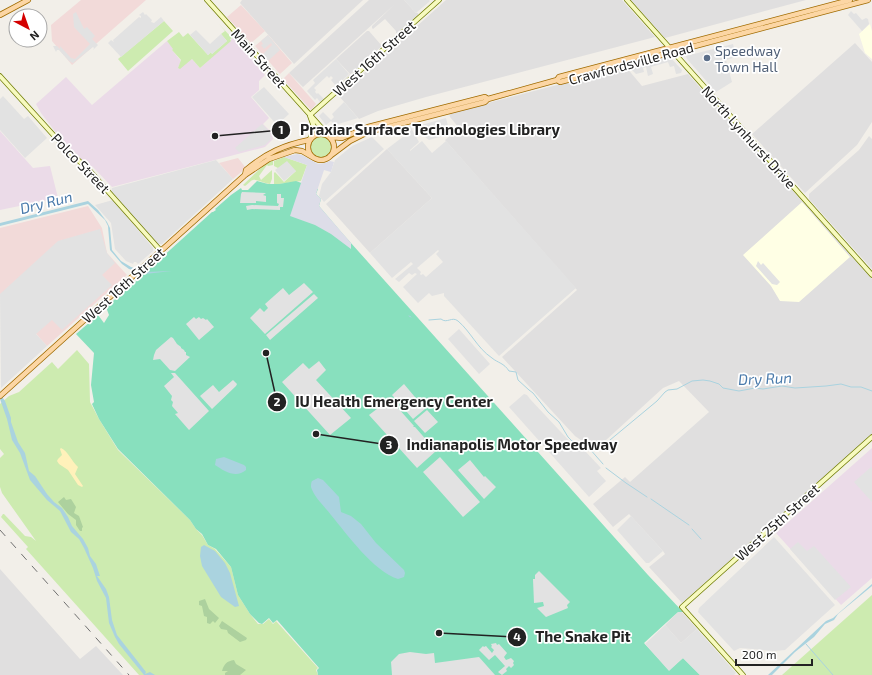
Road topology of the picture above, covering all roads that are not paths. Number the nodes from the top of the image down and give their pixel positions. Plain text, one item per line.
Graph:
1 (28, 0) edge
2 (208, 0) edge
3 (439, 0) edge
4 (627, 0) edge
5 (850, 0) edge
6 (868, 0) edge
7 (0, 15) edge
8 (671, 50) junction
9 (0, 76) edge
10 (488, 99) junction
11 (310, 115) junction
12 (330, 137) junction
13 (310, 139) junction
14 (330, 156) junction
15 (314, 158) junction
16 (245, 174) junction
17 (160, 251) junction
18 (872, 274) edge
19 (0, 396) edge
20 (872, 438) edge
21 (743, 675) edge

1 - 7 main road
2 - 11 main road, Main Street
3 - 11 main road, West 16th Street
4 - 8 main road, North Lynhurst Drive
5 - 8 main road, Crawfordsville Road
6 - 8 main road, Crawfordsville Road
8 - 10 main road, Crawfordsville Road
8 - 18 main road, North Lynhurst Drive
9 - 17 main road, Polco Street
10 - 12 main road, Crawfordsville Road
10 - 14 main road, Crawfordsville Road
11 - 12 main road, Main Street
11 - 13 main road
12 - 13 main road
12 - 14 main road
13 - 15 main road
13 - 16 main road, West 16th Street
14 - 15 main road
15 - 16 main road, West 16th Street
16 - 17 main road, West 16th Street
17 - 19 main road, West 16th Street
20 - 21 main road, West 25th Street

